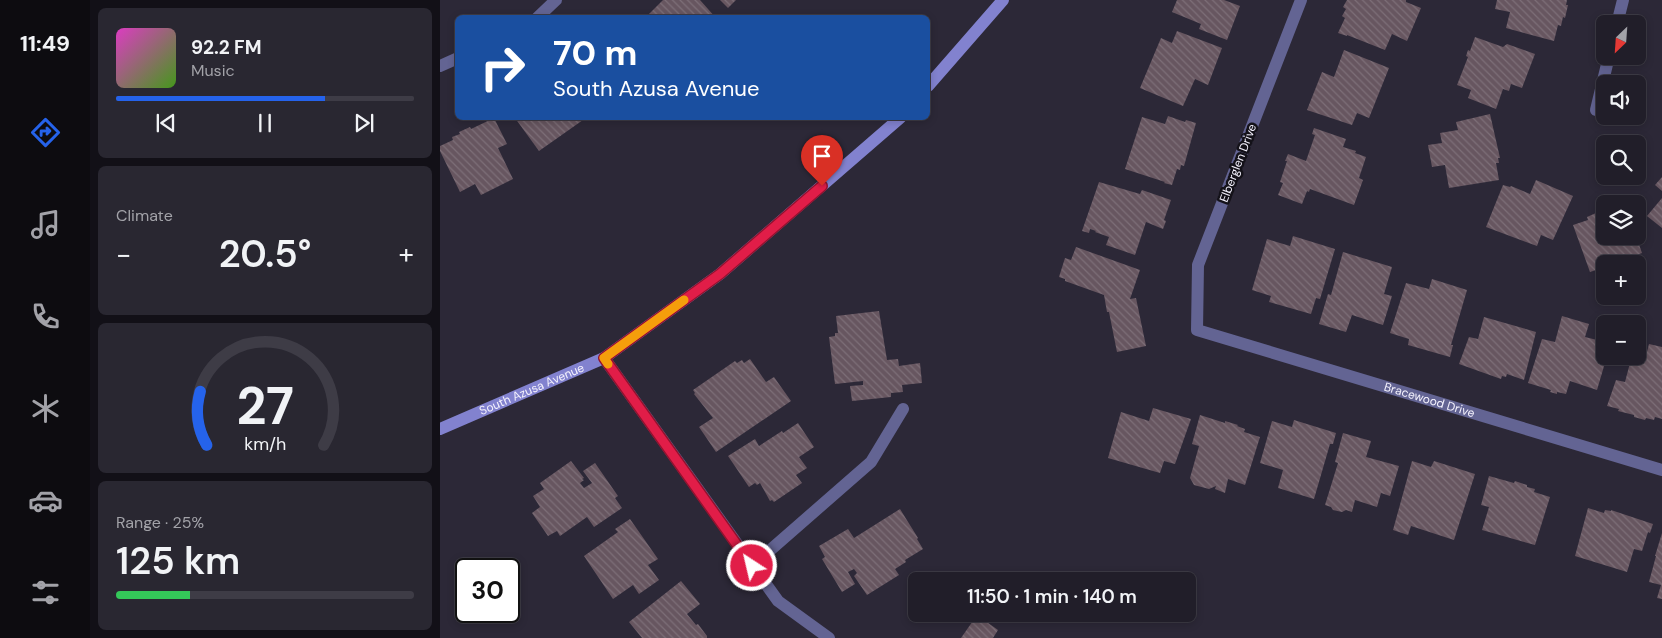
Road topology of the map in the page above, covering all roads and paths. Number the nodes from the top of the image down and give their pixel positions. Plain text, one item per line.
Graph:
1 (556, 0) edge
2 (1002, 0) edge
3 (1301, 0) edge
4 (1623, 0) edge
5 (540, 15) edge
6 (1619, 15) edge
7 (455, 59) edge
8 (440, 66) edge
9 (930, 84) edge
10 (898, 120) edge
11 (1197, 330) joint
12 (604, 358) junction
13 (903, 409) dead end
14 (440, 429) edge
15 (1662, 470) edge
16 (752, 566) junction
17 (829, 638) edge

1 - 5 street
2 - 9 street
3 - 11 street, Elberglen Drive
4 - 6 street
7 - 8 street
10 - 12 street, South Azusa Avenue
11 - 15 street, Bracewood Drive
12 - 14 street, South Azusa Avenue
12 - 16 street
13 - 16 street
16 - 17 street

